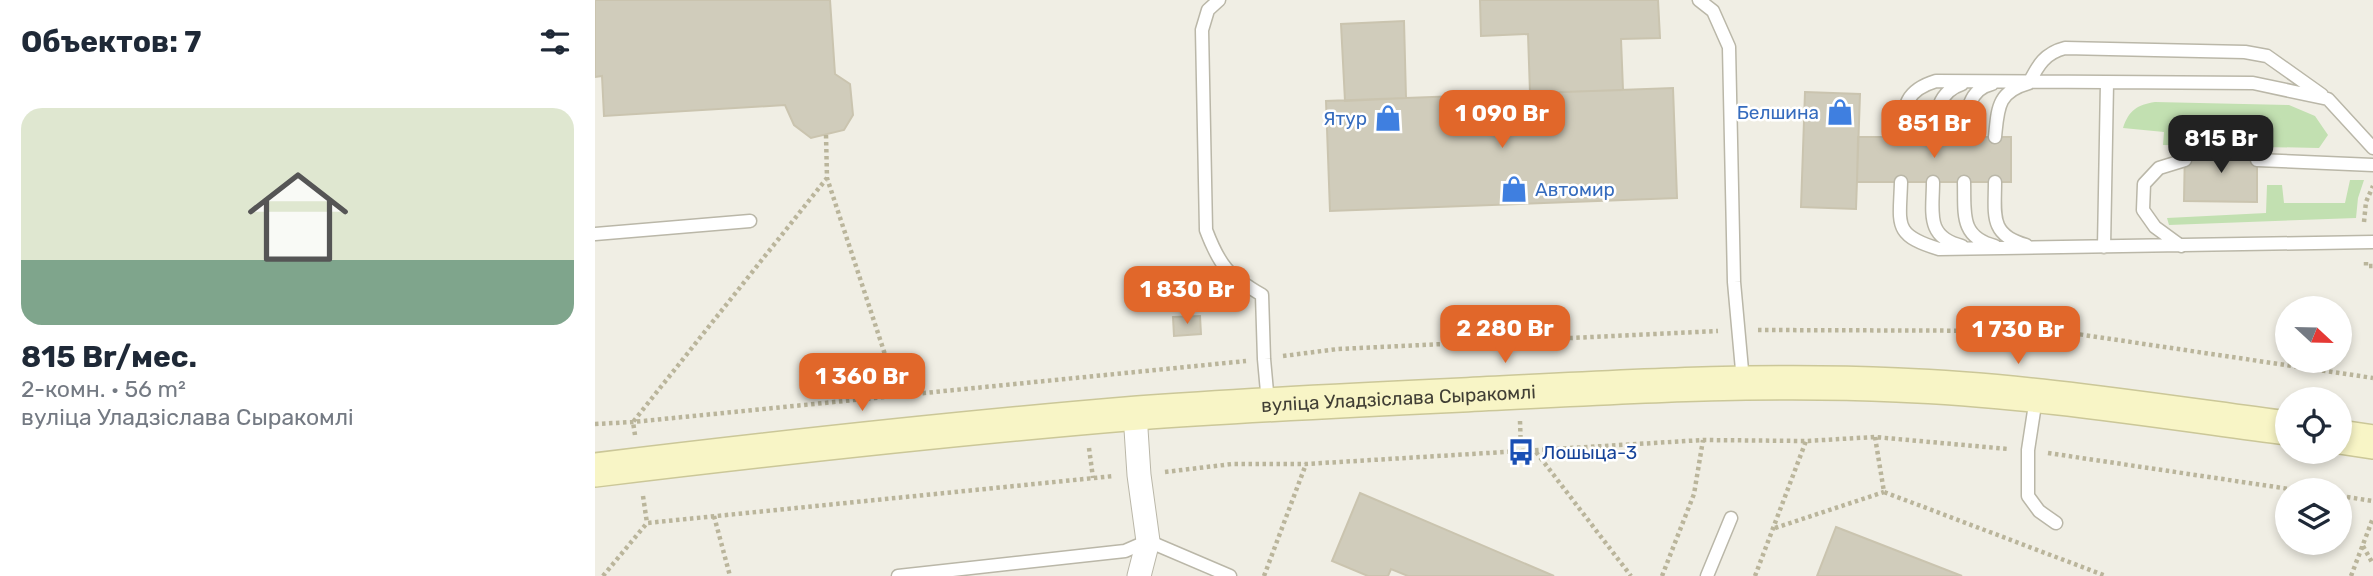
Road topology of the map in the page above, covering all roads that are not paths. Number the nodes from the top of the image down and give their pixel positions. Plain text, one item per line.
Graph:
1 (1219, 0) edge
2 (1699, 0) edge
3 (1969, 82) junction
4 (1999, 82) junction
5 (2029, 83) junction
6 (2107, 83) junction
7 (2328, 99) junction
8 (1902, 137) dead end
9 (1934, 137) dead end
10 (1966, 137) dead end
11 (1995, 137) dead end
12 (2373, 148) edge
13 (2185, 160) dead end
14 (2257, 160) dead end
15 (2373, 165) edge
16 (1901, 182) dead end
17 (1933, 182) dead end
18 (1964, 182) dead end
19 (1995, 182) dead end
20 (750, 220) dead end
21 (595, 234) edge
22 (2373, 242) edge
23 (2181, 246) junction
24 (2104, 247) junction
25 (1972, 248) junction
26 (2004, 248) junction
27 (2035, 248) junction
28 (1743, 384) junction
29 (2037, 394) junction
30 (1269, 404) junction
31 (1135, 414) junction
32 (2275, 426) edge
33 (2352, 439) edge
34 (2373, 442) edge
35 (595, 470) edge
36 (1731, 517) dead end
37 (2056, 523) dead end
38 (1148, 541) junction
39 (898, 576) edge
40 (1139, 576) edge
41 (1230, 576) edge
42 (1707, 576) edge

1 - 30 lane
2 - 28 lane
3 - 4 lane
3 - 8 lane
3 - 9 lane
4 - 5 lane
4 - 10 lane
5 - 6 lane
5 - 7 lane
5 - 11 lane
6 - 7 lane
6 - 24 lane
7 - 12 lane
13 - 23 lane
14 - 15 lane
16 - 25 lane
17 - 25 lane
18 - 26 lane
19 - 27 lane
20 - 21 lane
22 - 23 lane
23 - 24 lane
24 - 27 lane
25 - 26 lane
26 - 27 lane
28 - 29 street, вуліца Уладзіслава Сыракомлі
28 - 30 street, вуліца Уладзіслава Сыракомлі
29 - 32 street, вуліца Уладзіслава Сыракомлі
29 - 37 lane
30 - 31 street, вуліца Уладзіслава Сыракомлі
31 - 35 street, вуліца Уладзіслава Сыракомлі
31 - 38 street
33 - 34 street
36 - 42 lane
38 - 39 lane
38 - 40 street
38 - 41 lane

